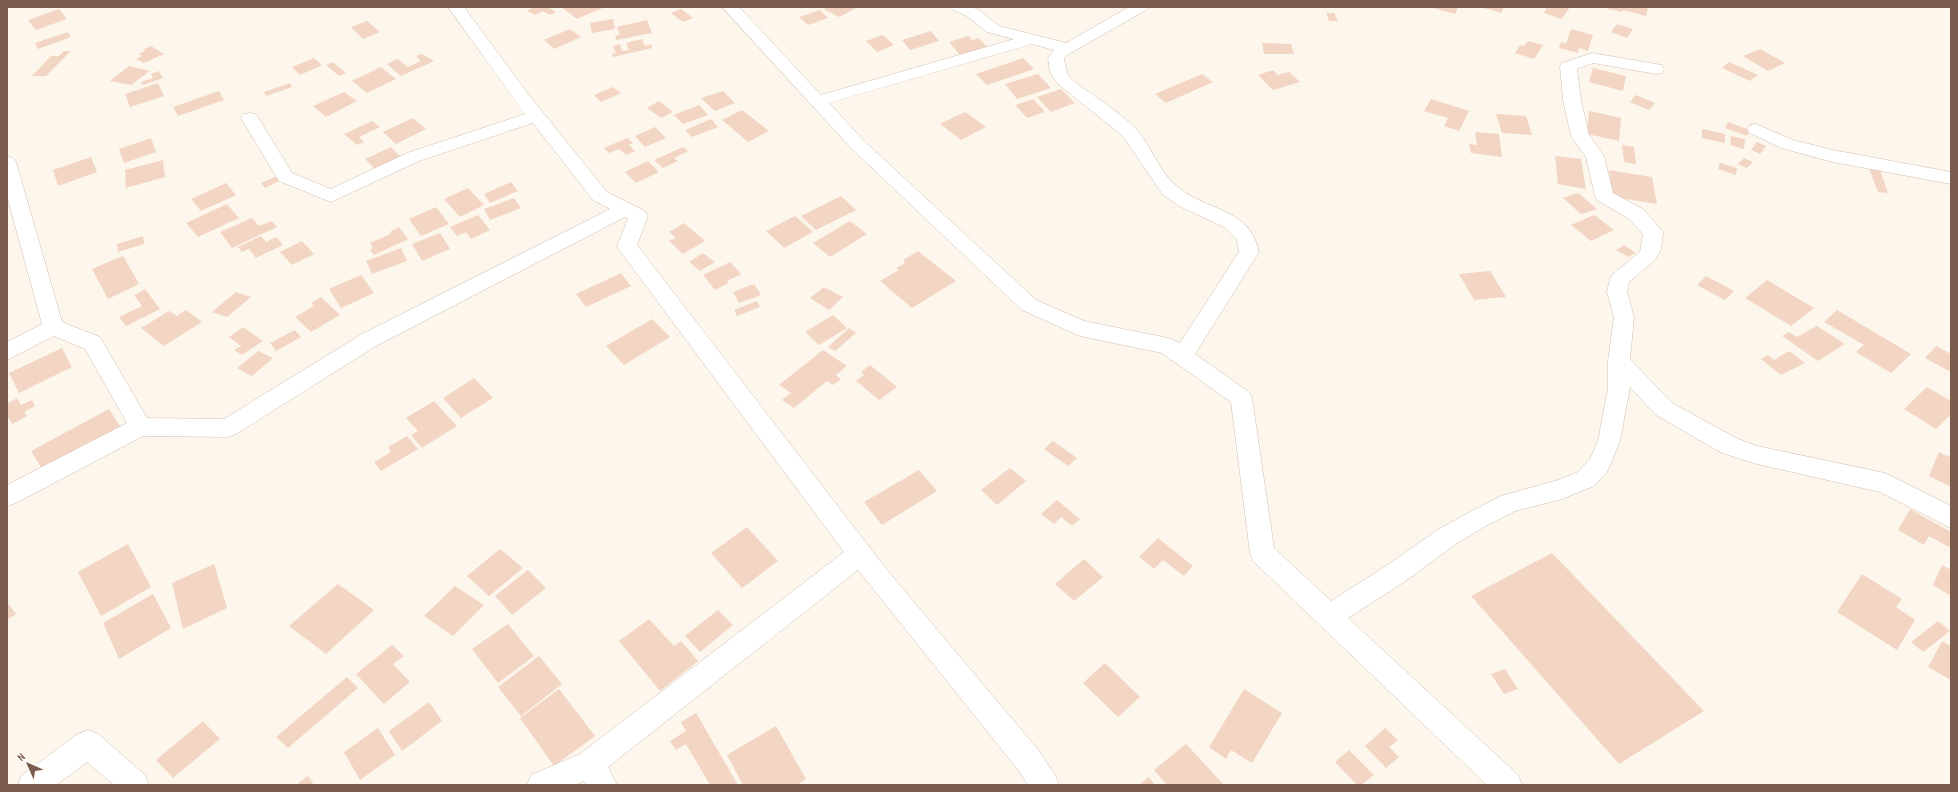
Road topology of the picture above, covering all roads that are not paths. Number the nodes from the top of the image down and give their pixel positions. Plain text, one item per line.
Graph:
1 (456, 7) edge
2 (730, 7) edge
3 (959, 7) edge
4 (1140, 7) edge
5 (1032, 39) junction
6 (1067, 48) junction
7 (1656, 69) dead end
8 (818, 101) junction
9 (536, 116) junction
10 (250, 118) dead end
11 (1756, 128) dead end
12 (7, 162) edge
13 (1951, 178) edge
14 (625, 209) junction
15 (53, 327) junction
16 (7, 352) edge
17 (1183, 356) junction
18 (1619, 361) junction
19 (140, 427) junction
20 (7, 494) edge
21 (1951, 518) edge
22 (860, 554) junction
23 (1329, 616) junction
24 (596, 774) edge
25 (32, 785) edge
26 (135, 785) edge
27 (541, 785) edge
28 (1044, 785) edge
29 (1508, 785) edge

1 - 9 street
2 - 8 street
3 - 5 street
4 - 6 street
5 - 6 street
5 - 8 street
6 - 17 street
7 - 18 street
8 - 17 street
9 - 10 street
9 - 14 street
11 - 13 street
12 - 15 street
14 - 19 street
14 - 22 street
15 - 16 street
15 - 19 street
17 - 23 street
18 - 21 street
18 - 23 street
19 - 20 street
22 - 24 street
22 - 28 street
23 - 29 street
24 - 27 street
25 - 26 street

